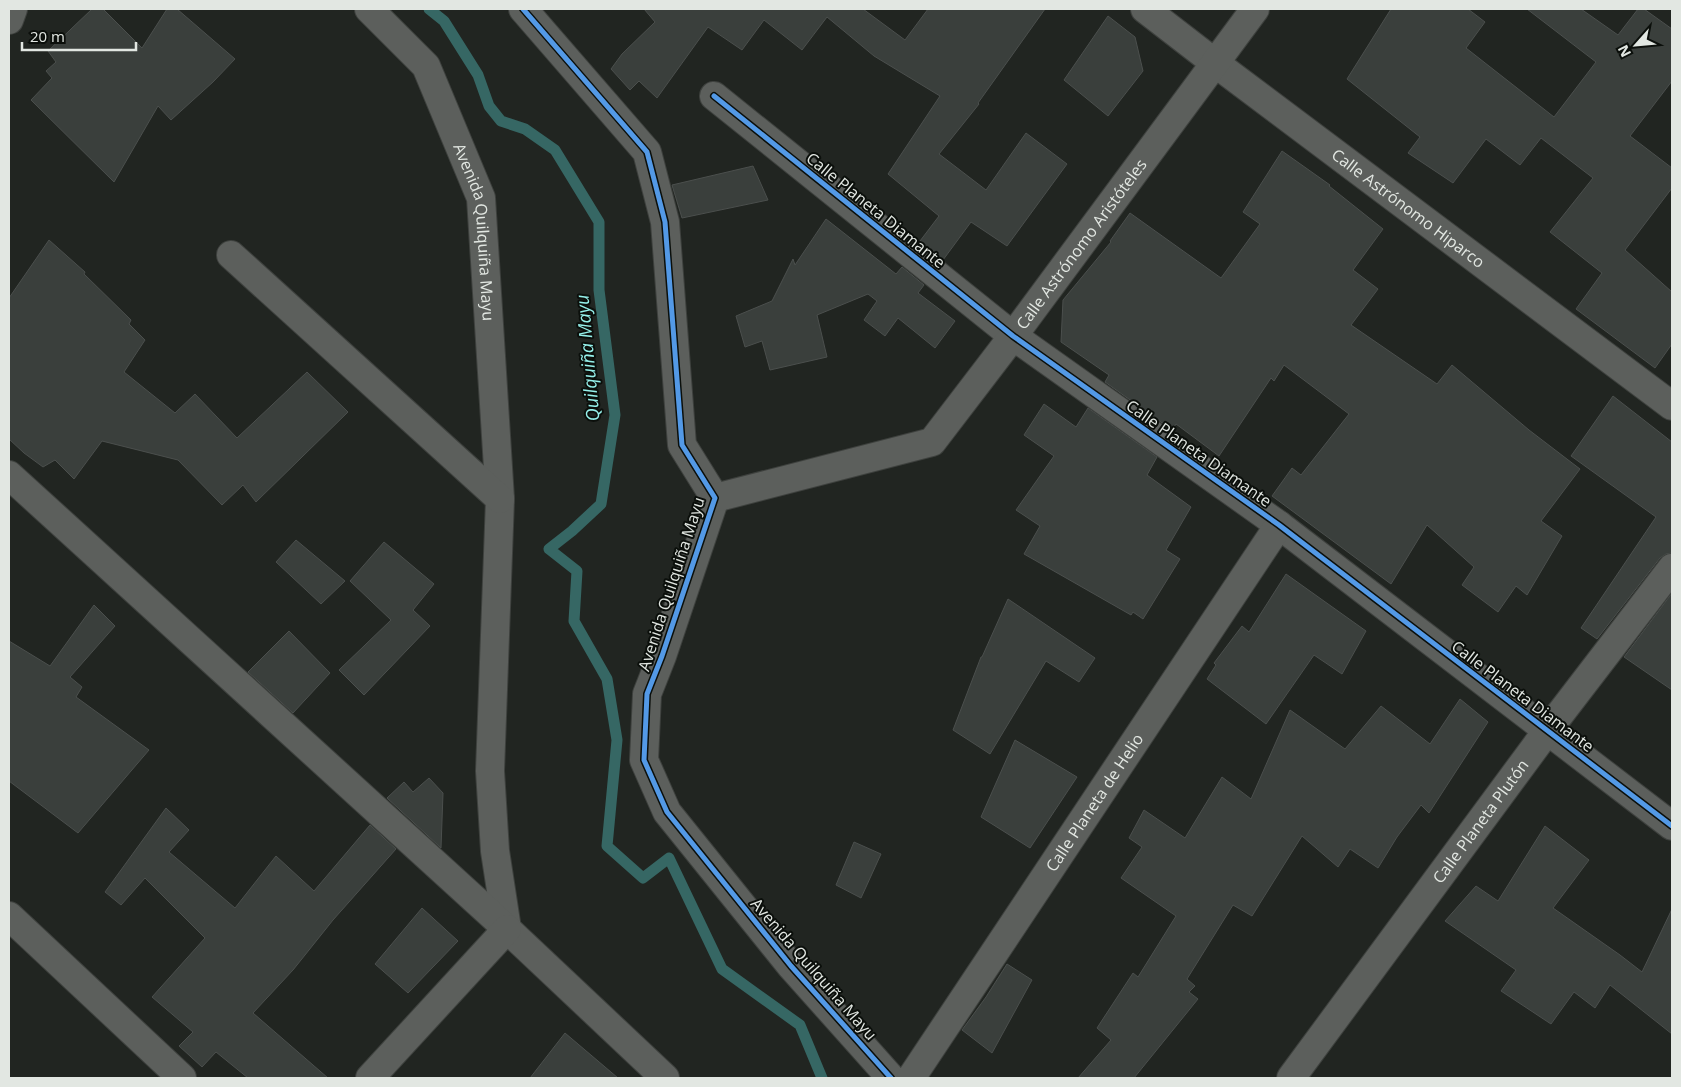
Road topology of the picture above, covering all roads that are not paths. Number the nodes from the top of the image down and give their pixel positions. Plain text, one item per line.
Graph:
1 (13, 9) edge
2 (369, 9) edge
3 (523, 9) edge
4 (1145, 9) edge
5 (1255, 9) edge
6 (9, 20) edge
7 (1215, 63) junction
8 (714, 96) dead end
9 (231, 254) dead end
10 (1014, 336) junction
11 (1672, 406) edge
12 (9, 475) edge
13 (715, 498) junction
14 (500, 499) junction
15 (1279, 525) junction
16 (1672, 568) edge
17 (1547, 731) junction
18 (1672, 826) edge
19 (9, 916) edge
20 (507, 929) junction
21 (182, 1078) edge
22 (370, 1078) edge
23 (665, 1078) edge
24 (892, 1078) edge
25 (911, 1078) edge
26 (1291, 1078) edge

1 - 6 street
2 - 14 street, Avenida Quilquiña Mayu
3 - 13 street, Avenida Quilquiña Mayu
4 - 7 street, Calle Astrónomo Hiparco
5 - 7 street, Calle Astrónomo Aristóteles
7 - 10 street, Calle Astrónomo Aristóteles
7 - 11 street, Calle Astrónomo Hiparco
8 - 10 street, Calle Planeta Diamante
9 - 14 street
10 - 13 street, Calle Astrónomo Aristóteles
10 - 15 street, Calle Planeta Diamante
12 - 20 street
13 - 24 street, Avenida Quilquiña Mayu
14 - 20 street, Avenida Quilquiña Mayu
15 - 17 street, Calle Planeta Diamante
15 - 25 street, Calle Planeta de Helio
16 - 17 street, Calle Planeta Plutón
17 - 18 street, Calle Planeta Diamante
17 - 26 street, Calle Planeta Plutón
19 - 21 street
20 - 22 street
20 - 23 street

